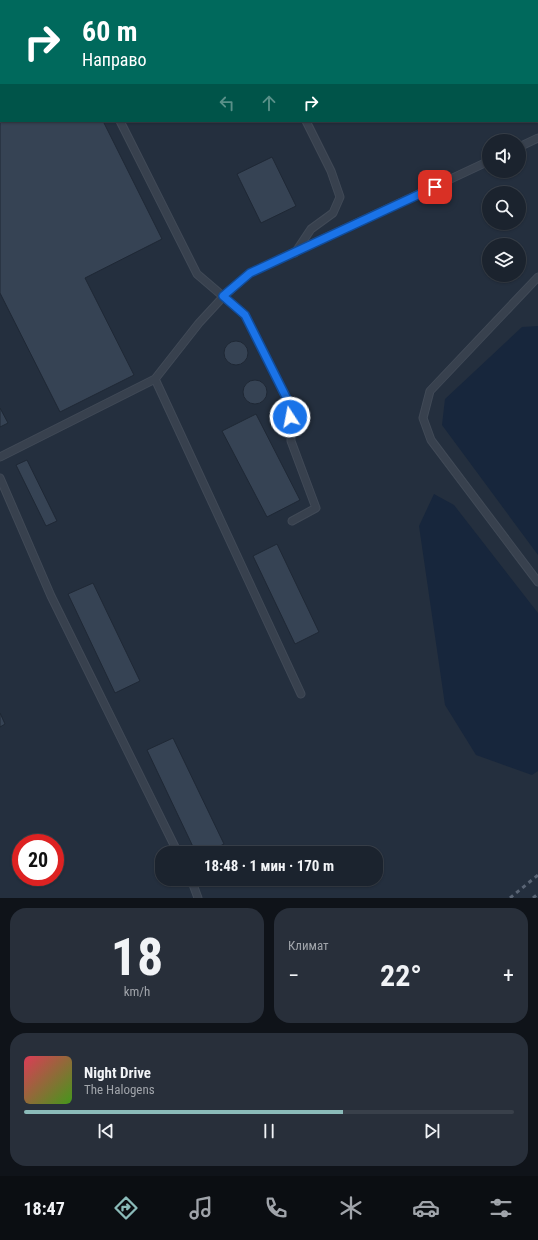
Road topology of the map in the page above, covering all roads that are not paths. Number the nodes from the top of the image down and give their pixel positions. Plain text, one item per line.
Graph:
1 (121, 122) edge
2 (306, 122) edge
3 (538, 138) edge
4 (526, 144) edge
5 (482, 164) edge
6 (294, 253) junction
7 (538, 277) edge
8 (223, 296) junction
9 (155, 379) junction
10 (0, 457) edge
11 (0, 478) edge
12 (292, 521) dead end
13 (538, 582) edge
14 (300, 694) dead end
15 (175, 846) edge
16 (194, 886) edge
17 (198, 898) edge

1 - 8 lane
2 - 6 lane
3 - 4 lane
5 - 6 lane
6 - 8 lane
7 - 13 lane
8 - 9 lane
8 - 12 lane
9 - 10 lane
9 - 14 lane
11 - 15 lane
16 - 17 lane

